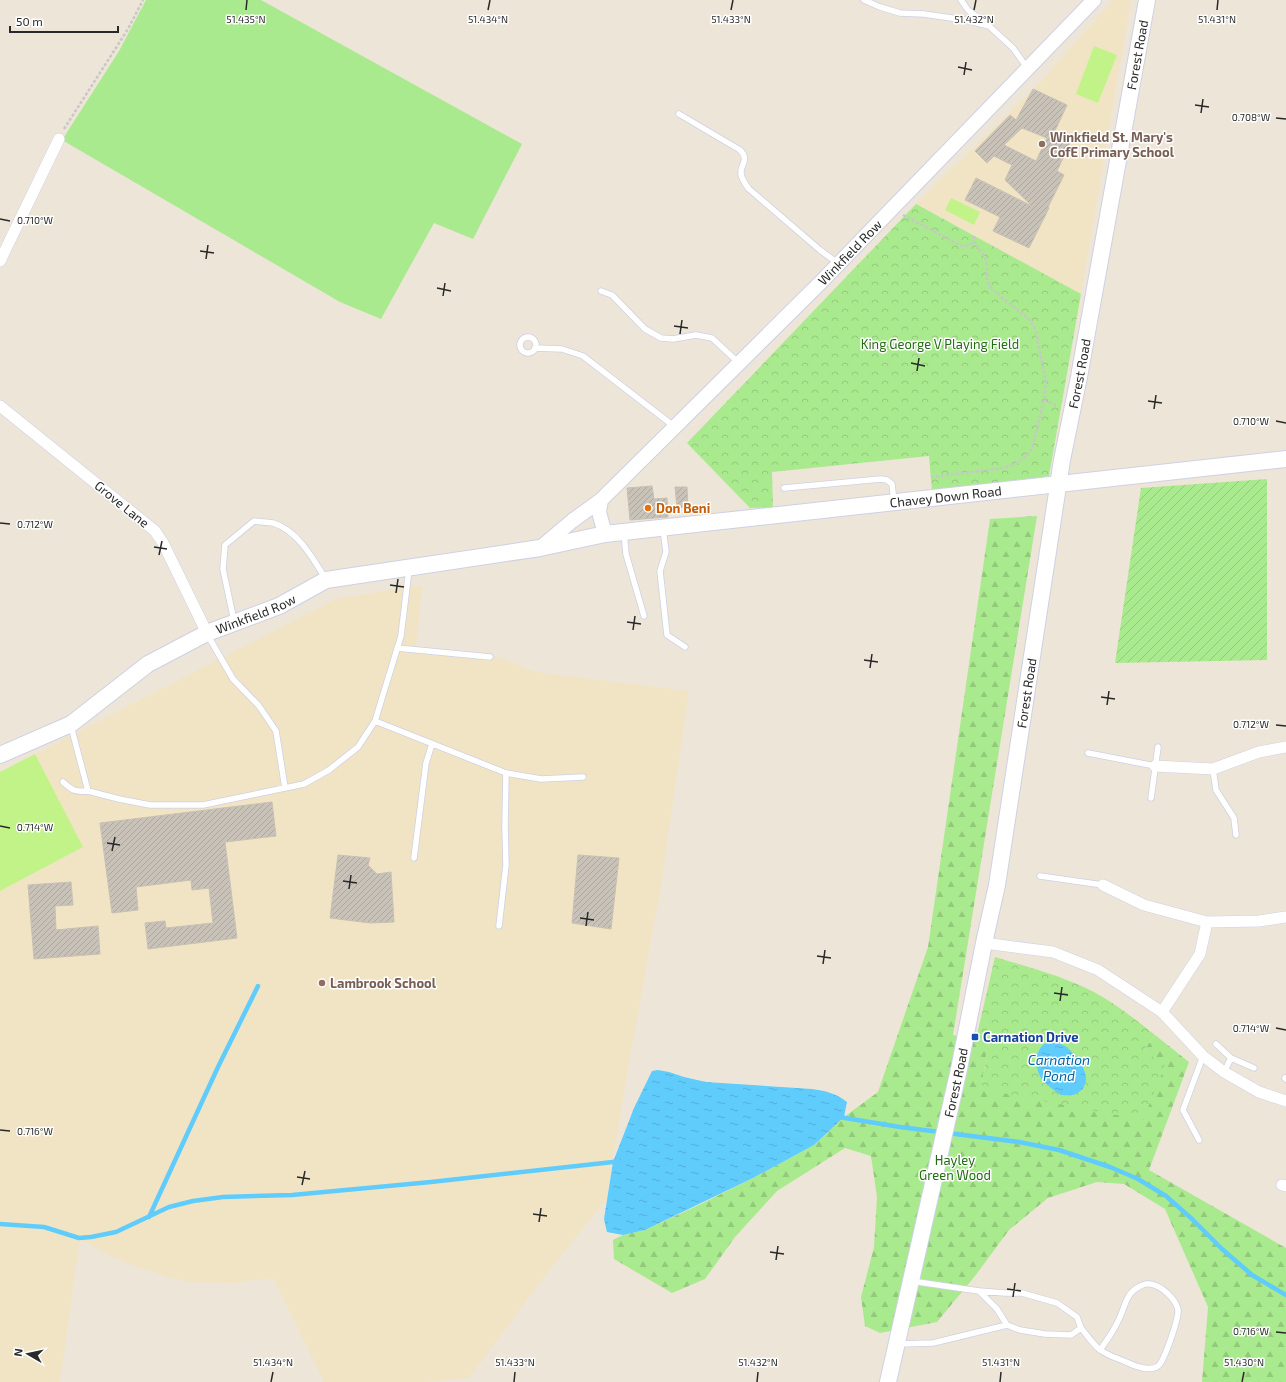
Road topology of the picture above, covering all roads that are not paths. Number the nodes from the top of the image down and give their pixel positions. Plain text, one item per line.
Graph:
1 (864, 0) edge
2 (961, 0) edge
3 (1094, 0) edge
4 (1147, 0) edge
5 (989, 26) junction
6 (1028, 69) junction
7 (679, 114) dead end
8 (59, 139) road end
9 (0, 261) edge
10 (839, 264) junction
11 (601, 291) dead end
12 (535, 348) dead end
13 (739, 363) junction
14 (0, 406) edge
15 (675, 427) junction
16 (1286, 459) edge
17 (1058, 484) junction
18 (784, 488) dead end
19 (601, 500) junction
20 (894, 502) junction
21 (663, 528) junction
22 (624, 532) junction
23 (605, 534) junction
24 (540, 548) junction
25 (410, 567) junction
26 (326, 580) junction
27 (644, 616) dead end
28 (234, 623) junction
29 (207, 634) junction
30 (685, 647) dead end
31 (397, 648) junction
32 (490, 658) dead end
33 (375, 722) junction
34 (71, 724) junction
35 (432, 744) junction
36 (1158, 747) dead end
37 (1286, 747) edge
38 (1088, 753) dead end
39 (0, 756) edge
40 (1155, 766) junction
41 (1213, 769) junction
42 (506, 773) junction
43 (583, 776) dead end
44 (63, 782) dead end
45 (285, 788) junction
46 (88, 791) junction
47 (1151, 798) dead end
48 (1236, 835) dead end
49 (414, 858) dead end
50 (1040, 876) dead end
51 (1103, 885) joint
52 (1286, 917) edge
53 (1207, 922) junction
54 (499, 926) dead end
55 (984, 943) junction
56 (1162, 1012) junction
57 (1216, 1044) dead end
58 (1203, 1056) junction
59 (1231, 1058) junction
60 (1254, 1068) dead end
61 (1224, 1072) junction
62 (1286, 1100) edge
63 (1199, 1140) dead end
64 (911, 1281) junction
65 (979, 1291) junction
66 (1007, 1324) junction
67 (1081, 1328) junction
68 (897, 1344) junction
69 (1100, 1350) junction
70 (888, 1382) edge

1 - 5 lane
2 - 5 lane
3 - 6 street, Winkfield Row
4 - 17 main road, Forest Road
5 - 6 lane
6 - 10 street, Winkfield Row
7 - 10 lane
8 - 9 street
10 - 13 street, Winkfield Row
11 - 13 lane
12 - 15 lane
13 - 15 street, Winkfield Row
14 - 29 street, Grove Lane
15 - 19 street, Winkfield Row
16 - 17 main road, Chavey Down Road
17 - 20 main road, Chavey Down Road
17 - 55 main road, Forest Road
18 - 20 lane
19 - 23 street
19 - 24 street, Winkfield Row
20 - 21 main road, Chavey Down Road
21 - 22 main road, Chavey Down Road
21 - 30 lane
22 - 23 main road, Chavey Down Road
22 - 27 lane
23 - 24 main road, Winkfield Row
24 - 25 main road, Winkfield Row
25 - 26 main road, Winkfield Row
25 - 31 lane
26 - 28 main road, Winkfield Row
26 - 28 lane
28 - 29 main road, Winkfield Row
29 - 34 main road, Winkfield Row
29 - 45 lane
31 - 32 lane
31 - 33 lane
33 - 35 lane
33 - 45 lane
34 - 39 main road, Winkfield Row
34 - 46 lane
35 - 42 lane
35 - 49 lane
36 - 40 lane
37 - 41 street
38 - 40 lane
40 - 41 street
40 - 47 lane
41 - 48 lane
42 - 43 lane
42 - 54 lane
44 - 46 lane
45 - 46 lane
50 - 51 lane
51 - 53 street
52 - 53 street
53 - 56 street
55 - 56 street
55 - 64 main road, Forest Road
56 - 58 street
57 - 59 lane
58 - 61 street
58 - 63 lane
59 - 60 lane
59 - 61 lane
61 - 62 street
64 - 65 lane
64 - 68 main road, Forest Road
65 - 66 lane
65 - 67 lane
66 - 67 lane
66 - 68 lane
67 - 69 lane
68 - 70 main road, Forest Road
69 - 69 lane

